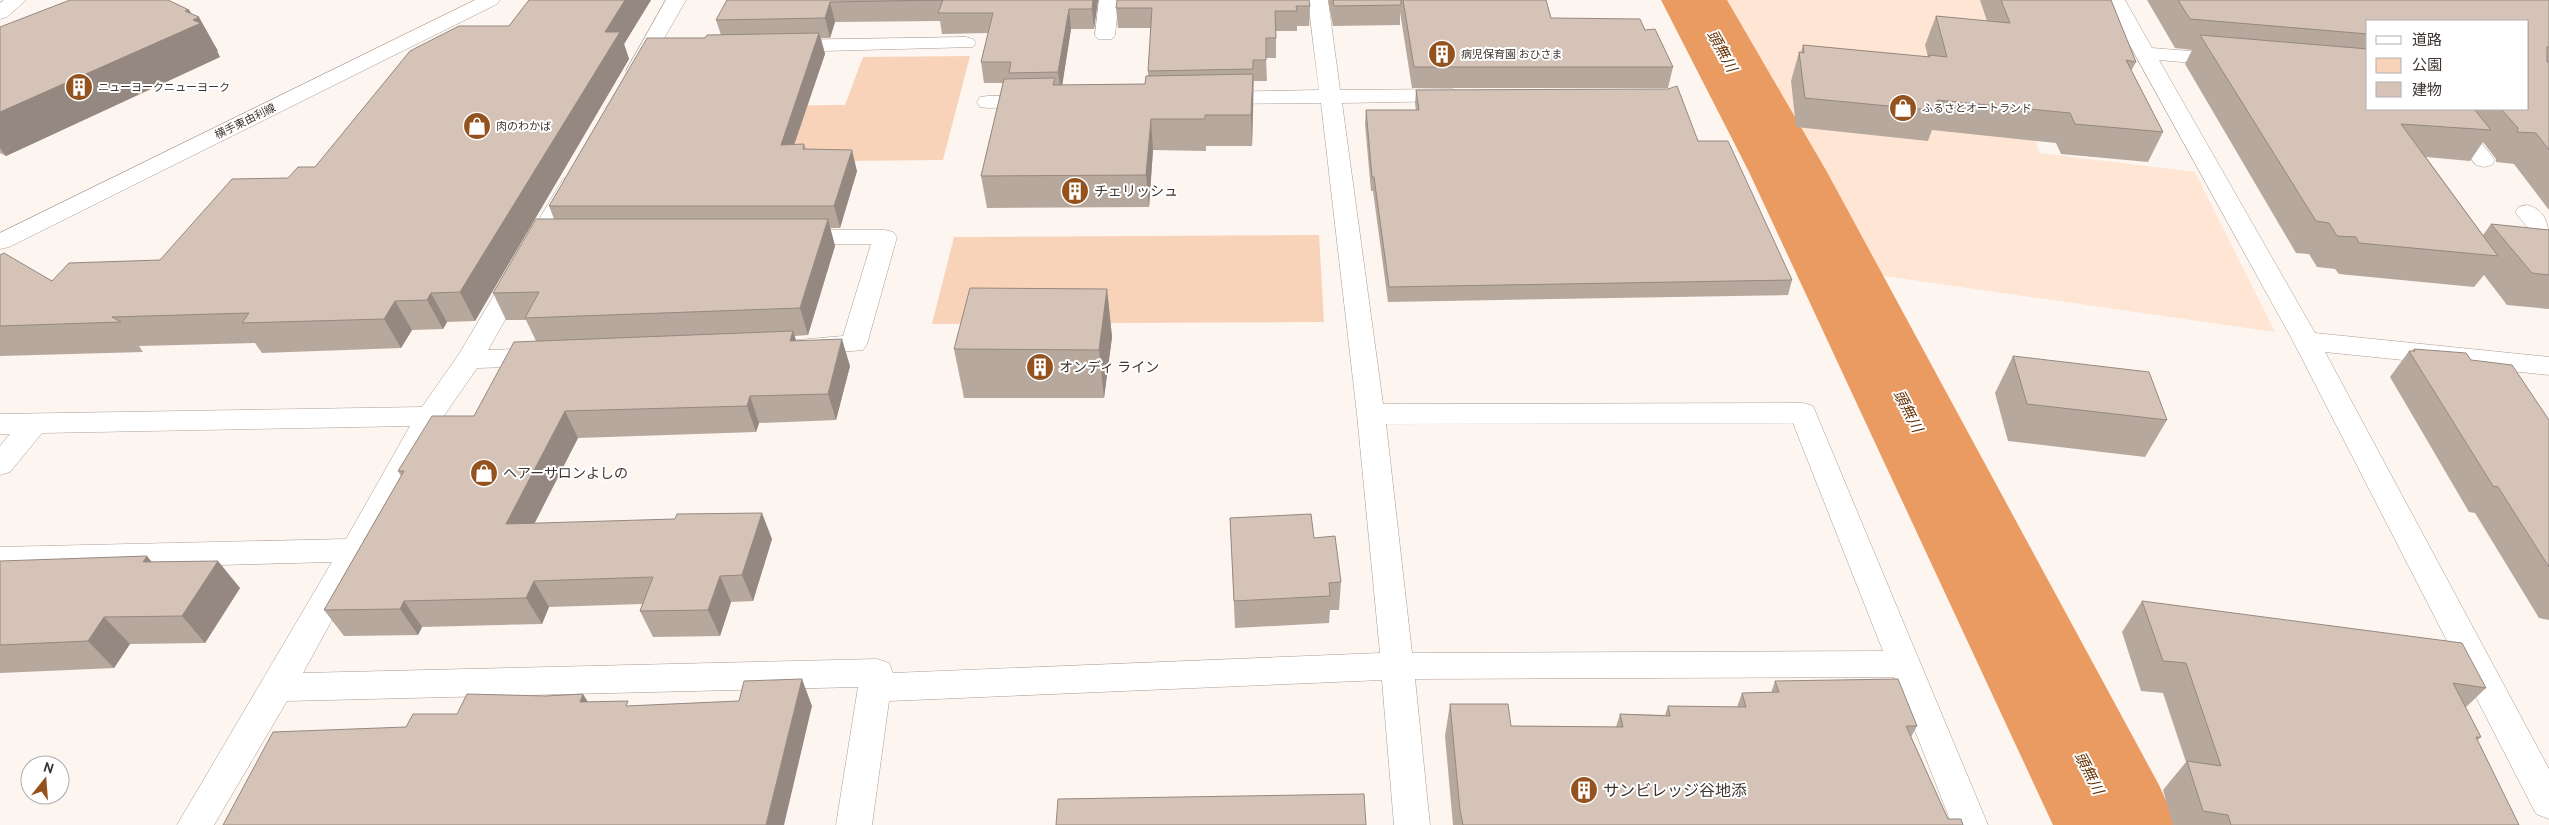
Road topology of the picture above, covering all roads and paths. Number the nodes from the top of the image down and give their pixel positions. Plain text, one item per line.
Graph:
1 (16, 0) edge
2 (490, 0) edge
3 (676, 0) edge
4 (1109, 0) edge
5 (1318, 0) edge
6 (2115, 0) edge
7 (0, 13) edge
8 (1105, 34) dead end
9 (966, 43) dead end
10 (768, 46) edge
11 (2143, 53) junction
12 (2251, 62) edge
13 (626, 88) edge
14 (1467, 95) edge
15 (1329, 96) junction
16 (1193, 98) edge
17 (1057, 100) edge
18 (988, 102) dead end
19 (2444, 110) edge
20 (2484, 160) dead end
21 (584, 161) edge
22 (2527, 212) dead end
23 (541, 237) junction
24 (571, 237) edge
25 (767, 237) edge
26 (2549, 239) edge
27 (0, 242) edge
28 (2306, 342) junction
29 (785, 347) edge
30 (567, 356) edge
31 (468, 360) junction
32 (2549, 366) edge
33 (1370, 414) junction
34 (430, 416) junction
35 (0, 424) edge
36 (35, 424) junction
37 (0, 465) edge
38 (355, 550) junction
39 (0, 559) edge
40 (1905, 664) junction
41 (1398, 666) junction
42 (278, 687) junction
43 (874, 688) junction
44 (2549, 803) edge
45 (195, 825) edge
46 (854, 825) edge
47 (1412, 825) edge
48 (1970, 825) edge

1 - 7 street
2 - 27 street, 横手東由利線
3 - 13 street
4 - 8 street
5 - 15 street
6 - 11 street
9 - 10 street
11 - 12 street
11 - 28 street
14 - 15 street
15 - 16 street
15 - 33 street
17 - 18 street
19 - 20 street
21 - 23 street
22 - 26 street
23 - 24 street
23 - 31 street
25 - 29 street
28 - 32 street
28 - 44 street
30 - 31 street
31 - 34 street
33 - 40 street
33 - 41 street
34 - 36 street
34 - 38 street
35 - 36 street
36 - 37 street
38 - 39 street
38 - 42 street
40 - 41 street
40 - 48 street
41 - 43 street
41 - 47 street
42 - 43 street
42 - 45 street
43 - 46 street

